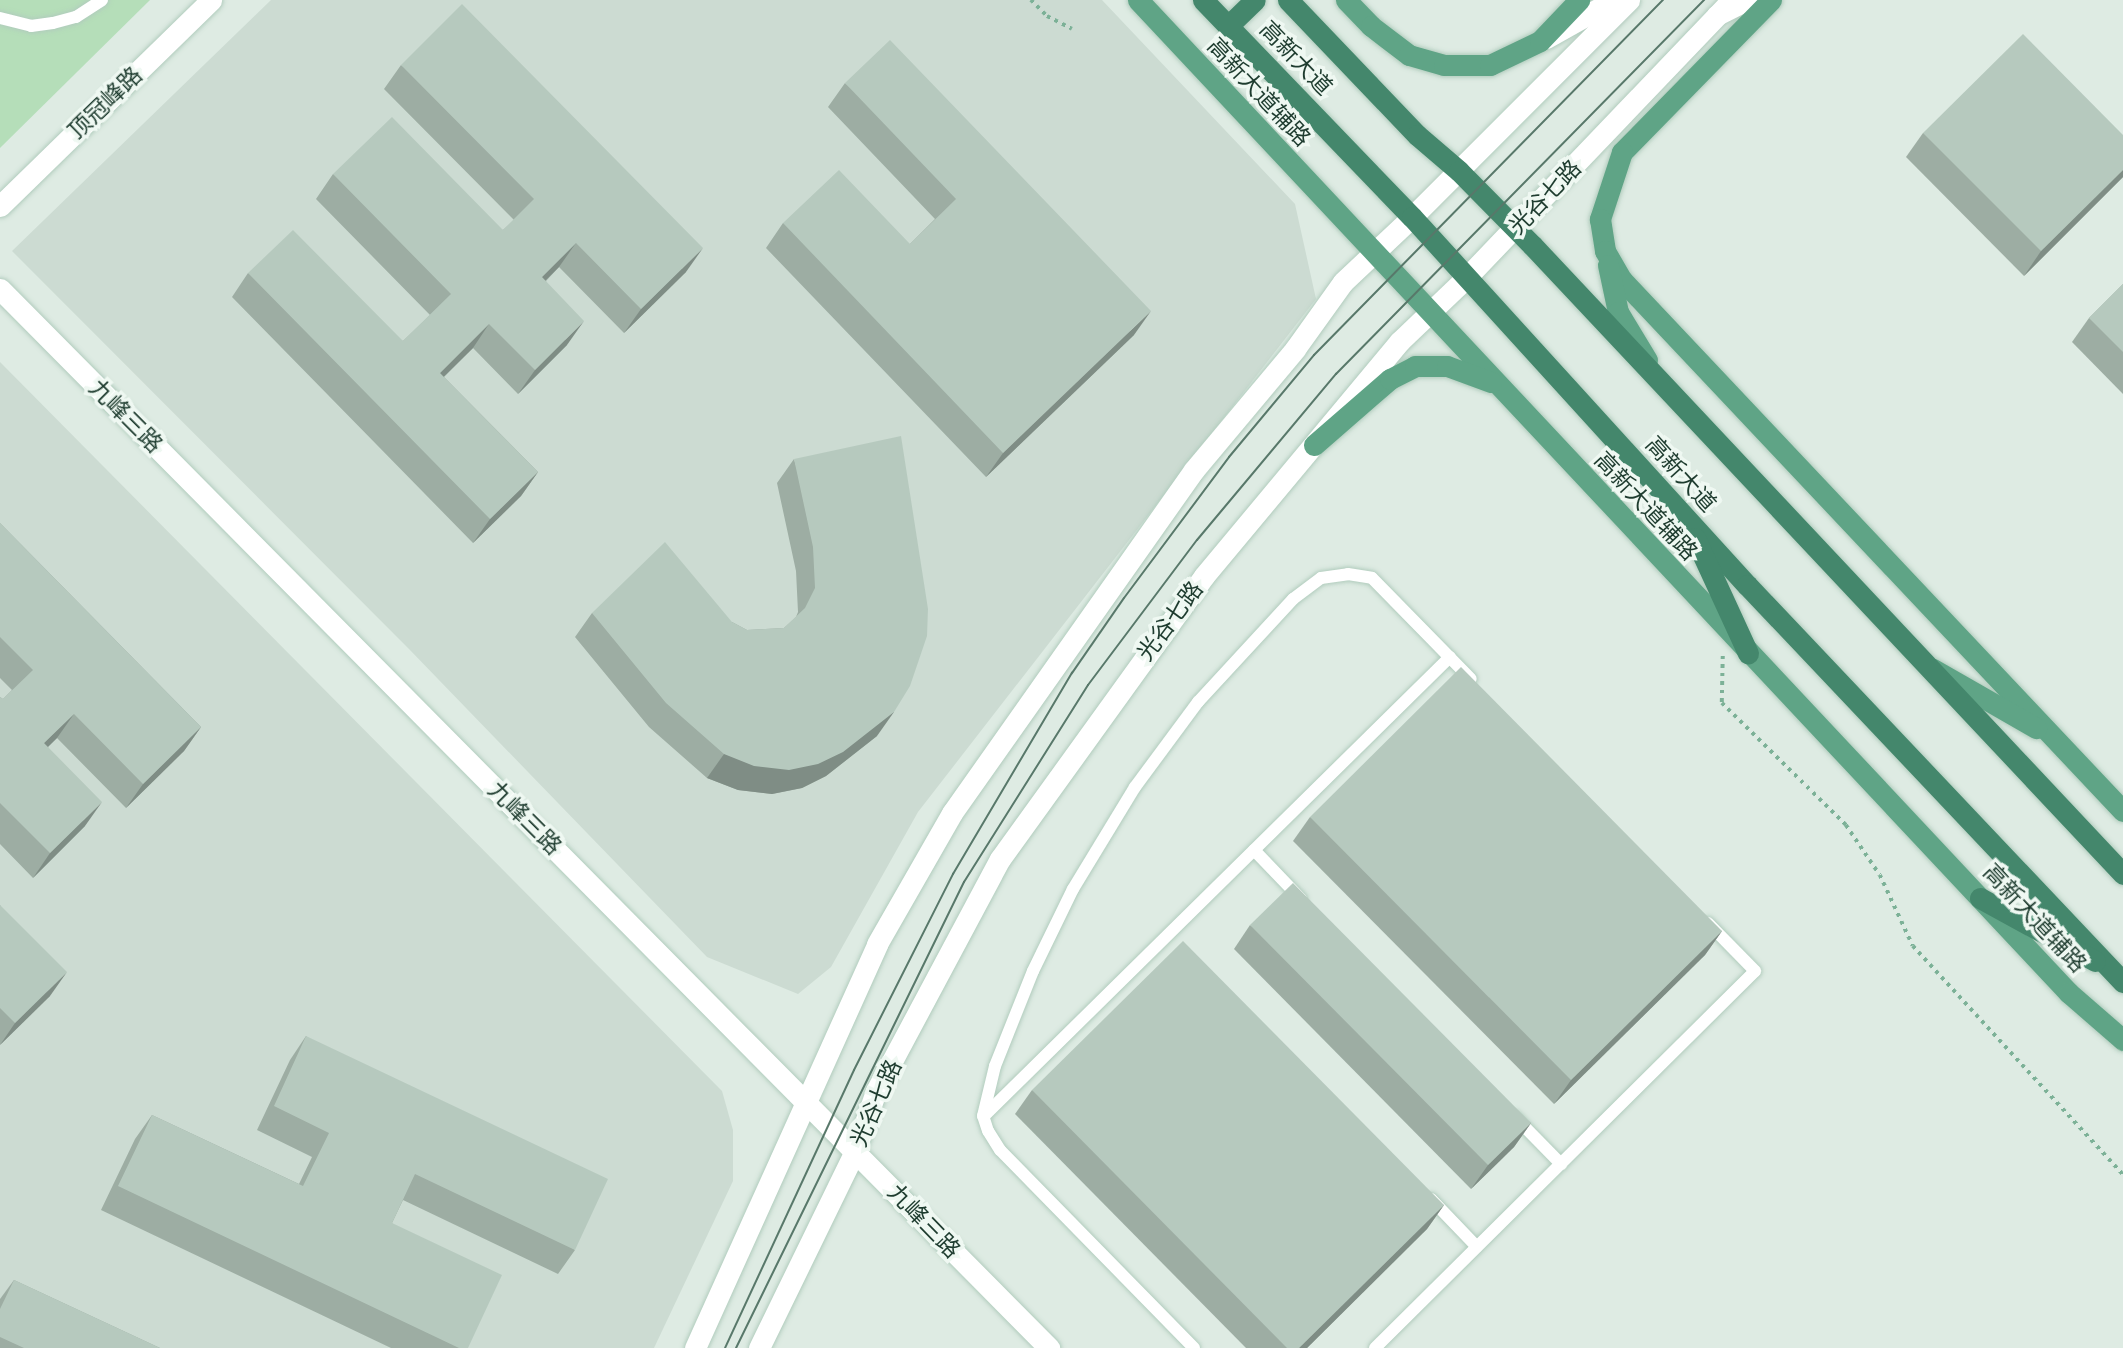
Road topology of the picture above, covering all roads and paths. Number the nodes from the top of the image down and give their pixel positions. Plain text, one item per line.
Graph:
1 (102, 0) edge
2 (211, 0) edge
3 (1031, 0) edge
4 (1138, 0) edge
5 (1203, 0) edge
6 (1255, 0) edge
7 (1288, 0) edge
8 (1346, 0) edge
9 (1579, 0) edge
10 (1614, 0) edge
11 (1629, 0) edge
12 (1732, 0) edge
13 (1747, 0) edge
14 (1771, 0) edge
15 (1715, 16) junction
16 (0, 18) edge
17 (1228, 26) junction
18 (1072, 29) dead end
19 (1540, 41) junction
20 (1642, 95) junction
21 (1460, 171) junction
22 (1608, 183) junction
23 (0, 206) edge
24 (1412, 217) junction
25 (1515, 229) junction
26 (1605, 251) junction
27 (1374, 253) junction
28 (1466, 278) junction
29 (0, 289) edge
30 (1430, 313) junction
31 (1496, 384) junction
32 (1663, 385) junction
33 (1314, 445) junction
34 (1687, 520) junction
35 (1724, 628) junction
36 (1748, 653) junction
37 (1450, 657) junction
38 (1926, 665) junction
39 (1479, 687) edge
40 (2056, 739) junction
41 (2123, 811) edge
42 (1254, 850) junction
43 (2123, 874) edge
44 (1980, 898) junction
45 (1312, 909) edge
46 (1698, 913) edge
47 (1172, 930) junction
48 (1182, 940) edge
49 (2118, 977) edge
50 (2123, 1041) edge
51 (808, 1102) junction
52 (1503, 1105) edge
53 (983, 1116) junction
54 (855, 1150) junction
55 (1561, 1164) junction
56 (2123, 1174) edge
57 (1420, 1188) edge
58 (1477, 1247) junction
59 (695, 1348) edge
60 (759, 1348) edge
61 (1049, 1348) edge
62 (1194, 1348) edge
63 (1375, 1348) edge

1 - 16 lane
2 - 23 street, 顶冠峰路
3 - 18 path
4 - 27 main road, 高新大道辅路
5 - 17 highway, 高新大道
6 - 17 highway
7 - 21 highway, 高新大道
8 - 19 main road
9 - 19 main road
10 - 19 street
11 - 21 street
12 - 15 street, 光谷七路
13 - 15 street
14 - 22 main road
15 - 20 street, 光谷七路
17 - 24 highway, 高新大道
20 - 22 street
20 - 25 street, 光谷七路
21 - 24 street
21 - 25 highway, 高新大道
22 - 26 main road
24 - 27 street
24 - 28 highway, 高新大道
25 - 28 street, 光谷七路
25 - 32 highway, 高新大道
26 - 32 main road
26 - 40 main road
27 - 30 main road, 高新大道辅路
27 - 51 street
28 - 30 street, 光谷七路
28 - 34 highway, 高新大道
29 - 51 street, 九峰三路
30 - 31 main road, 高新大道辅路
30 - 33 street, 光谷七路
31 - 33 main road
31 - 35 main road, 高新大道辅路
32 - 38 highway, 高新大道
33 - 54 street, 光谷七路
34 - 36 highway
34 - 49 highway, 高新大道
35 - 36 main road, 高新大道辅路
35 - 56 path
36 - 44 main road, 高新大道辅路
37 - 39 lane
37 - 42 lane
37 - 53 lane
38 - 40 main road
38 - 43 highway, 高新大道
40 - 41 main road
42 - 45 lane
42 - 47 lane
44 - 49 highway
44 - 50 main road, 高新大道辅路
46 - 55 lane
47 - 48 lane
47 - 53 lane
51 - 54 street, 九峰三路
51 - 59 street
52 - 55 lane
53 - 62 lane
54 - 60 street, 光谷七路
54 - 61 street, 九峰三路
55 - 58 lane
57 - 58 lane
58 - 63 lane

